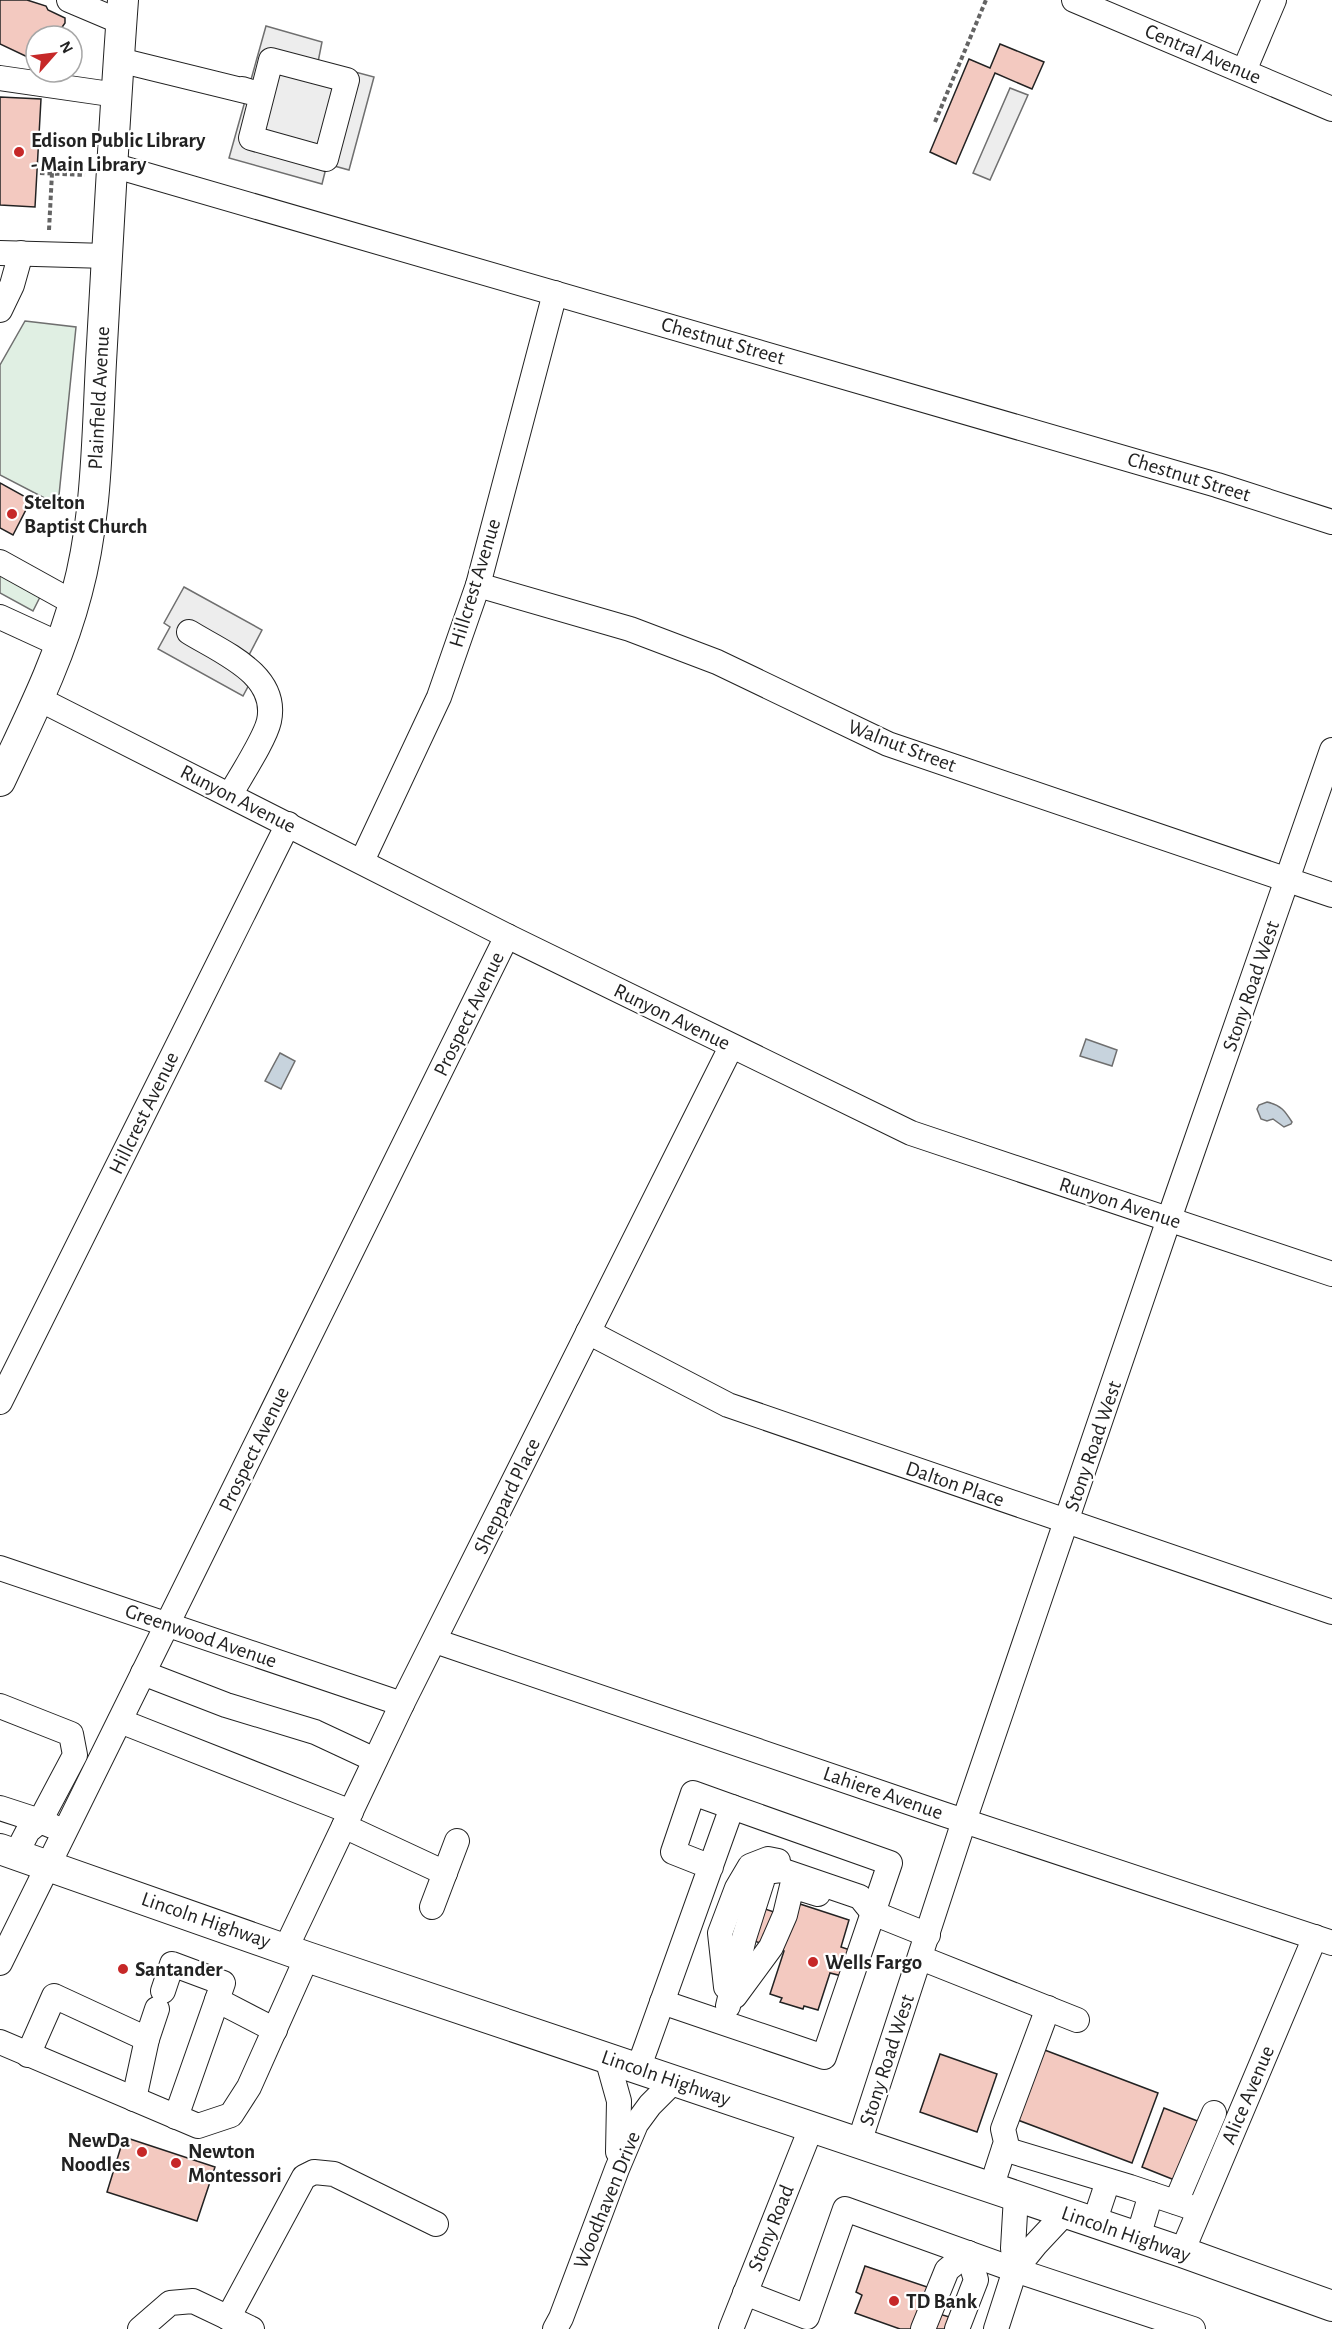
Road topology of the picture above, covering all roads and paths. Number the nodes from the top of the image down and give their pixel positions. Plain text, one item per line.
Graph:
1 (69, 0) edge
2 (986, 0) edge
3 (1074, 0) edge
4 (1275, 0) edge
5 (122, 11) edge
6 (119, 60) junction
7 (1244, 71) junction
8 (0, 78) edge
9 (117, 95) junction
10 (262, 95) junction
11 (1332, 108) edge
12 (935, 122) dead end
13 (99, 170) junction
14 (40, 173) dead end
15 (52, 173) junction
16 (49, 230) dead end
17 (11, 253) edge
18 (107, 256) junction
19 (555, 293) junction
20 (0, 310) edge
21 (1332, 522) edge
22 (0, 562) edge
23 (478, 585) junction
24 (74, 603) junction
25 (0, 617) edge
26 (189, 632) dead end
27 (61, 645) junction
28 (39, 699) junction
29 (1332, 750) edge
30 (0, 781) edge
31 (230, 795) junction
32 (288, 824) junction
33 (362, 861) junction
34 (1288, 880) junction
35 (1332, 895) edge
36 (507, 936) junction
37 (731, 1047) junction
38 (1169, 1219) junction
39 (1332, 1274) edge
40 (588, 1332) junction
41 (0, 1402) edge
42 (1066, 1523) junction
43 (0, 1568) edge
44 (1332, 1612) edge
45 (167, 1624) junction
46 (435, 1641) junction
47 (143, 1673) junction
48 (402, 1704) junction
49 (0, 1706) edge
50 (120, 1720) junction
51 (75, 1755) junction
52 (375, 1760) junction
53 (99, 1764) junction
54 (732, 1807) junction
55 (0, 1808) edge
56 (347, 1819) junction
57 (40, 1821) junction
58 (964, 1821) junction
59 (65, 1832) junction
60 (457, 1841) dead end
61 (8, 1852) edge
62 (49, 1865) junction
63 (711, 1867) junction
64 (445, 1873) junction
65 (871, 1901) junction
66 (432, 1907) dead end
67 (1323, 1940) edge
68 (924, 1947) junction
69 (297, 1952) junction
70 (0, 1963) edge
71 (217, 2001) junction
72 (662, 2002) junction
73 (1048, 2008) junction
74 (726, 2014) junction
75 (1077, 2020) dead end
76 (275, 2030) junction
77 (147, 2039) junction
78 (0, 2042) edge
79 (28, 2055) junction
80 (607, 2058) junction
81 (638, 2069) junction
82 (674, 2081) junction
83 (134, 2099) junction
84 (1214, 2113) dead end
85 (176, 2117) junction
86 (811, 2128) junction
87 (859, 2143) junction
88 (1004, 2149) junction
89 (617, 2169) junction
90 (1108, 2181) junction
91 (1004, 2192) junction
92 (1151, 2194) junction
93 (1176, 2202) junction
94 (1199, 2210) junction
95 (1065, 2213) junction
96 (1094, 2223) junction
97 (436, 2224) dead end
98 (1138, 2237) junction
99 (1182, 2252) junction
100 (968, 2253) junction
101 (1015, 2270) junction
102 (745, 2294) junction
103 (1332, 2306) edge
104 (228, 2318) junction
105 (815, 2323) edge
106 (942, 2325) edge
107 (1180, 2327) edge
108 (140, 2329) edge
109 (252, 2329) edge
110 (555, 2329) edge
111 (731, 2329) edge
112 (996, 2329) edge

1 - 5 street
2 - 12 path
3 - 7 street, Central Avenue
4 - 7 street
5 - 6 main road, Plainfield Avenue
6 - 9 main road, Plainfield Avenue
6 - 10 street
7 - 11 street, Central Avenue
8 - 9 street
9 - 13 main road, Plainfield Avenue
10 - 10 street
13 - 15 path
13 - 18 main road, Plainfield Avenue
13 - 19 street, Chestnut Street
14 - 15 path
15 - 16 path
17 - 18 street
17 - 20 street
18 - 24 main road, Plainfield Avenue
19 - 21 street, Chestnut Street
19 - 23 street, Hillcrest Avenue
22 - 24 street
23 - 33 street, Hillcrest Avenue
23 - 34 street, Walnut Street
24 - 27 main road, Plainfield Avenue
25 - 27 street
26 - 31 street
27 - 28 main road, Plainfield Avenue
28 - 30 main road, Plainfield Avenue
28 - 31 street, Runyon Avenue
29 - 34 street, Stony Road West
31 - 32 street, Runyon Avenue
32 - 33 street, Runyon Avenue
32 - 41 street, Hillcrest Avenue
33 - 36 street, Runyon Avenue
34 - 35 street, Walnut Street
34 - 38 street, Stony Road West
36 - 37 street, Runyon Avenue
36 - 45 street, Prospect Avenue
37 - 38 street, Runyon Avenue
37 - 40 street, Sheppard Place
38 - 39 street, Runyon Avenue
38 - 42 street, Stony Road West
40 - 42 street, Dalton Place
40 - 46 street, Sheppard Place
42 - 44 street, Dalton Place
42 - 58 street, Stony Road West
43 - 45 street, Greenwood Avenue
45 - 47 street, Prospect Avenue
45 - 48 street, Greenwood Avenue
46 - 48 street, Sheppard Place
46 - 58 street, Lahiere Avenue
47 - 50 street, Prospect Avenue
47 - 52 street
48 - 52 street, Sheppard Place
49 - 51 street
50 - 53 street, Prospect Avenue
50 - 56 street
51 - 53 street
51 - 57 street
52 - 56 street, Sheppard Place
53 - 59 street, Prospect Avenue
54 - 63 street
54 - 63 street
54 - 65 street
55 - 57 street
56 - 64 street
56 - 69 street, Sheppard Place
57 - 59 street
57 - 61 street
58 - 67 street, Lahiere Avenue
58 - 68 street, Stony Road West
59 - 62 street, Prospect Avenue
60 - 64 street
61 - 62 main road, Lincoln Highway
62 - 69 main road, Lincoln Highway
62 - 70 street, Prospect Avenue
63 - 72 street
64 - 66 street
65 - 68 street
65 - 74 street
65 - 74 street
65 - 74 street
65 - 74 street
67 - 94 street, Alice Avenue
68 - 73 street
68 - 87 street, Stony Road West
69 - 76 street, Sheppard Place
69 - 80 main road, Lincoln Highway
71 - 76 street
71 - 77 street
71 - 85 street
72 - 74 street
72 - 81 street
73 - 75 street
73 - 88 street
76 - 85 street, Sheppard Place
77 - 79 street
77 - 83 street
78 - 79 street, Sheppard Place
79 - 83 street, Sheppard Place
80 - 81 main road, Lincoln Highway
80 - 89 street
81 - 82 main road, Lincoln Highway
82 - 86 main road, Lincoln Highway
82 - 89 street, Woodhaven Drive
83 - 85 street, Sheppard Place
84 - 93 street
86 - 87 main road, Lincoln Highway
86 - 102 street, Stony Road
87 - 91 main road, Lincoln Highway
88 - 90 street
88 - 91 street
89 - 110 street, Woodhaven Drive
90 - 92 street
90 - 96 street
91 - 95 main road, Lincoln Highway
91 - 101 street
92 - 93 street
92 - 98 street
93 - 94 street
94 - 99 street, Alice Avenue
95 - 96 main road, Lincoln Highway
95 - 101 street
96 - 98 main road, Lincoln Highway
97 - 104 street
98 - 99 main road, Lincoln Highway
99 - 103 main road, Lincoln Highway
100 - 101 street
100 - 105 street
100 - 106 street
101 - 107 street
101 - 112 street
102 - 105 street
102 - 111 street, Stony Road
104 - 108 street
104 - 109 street

